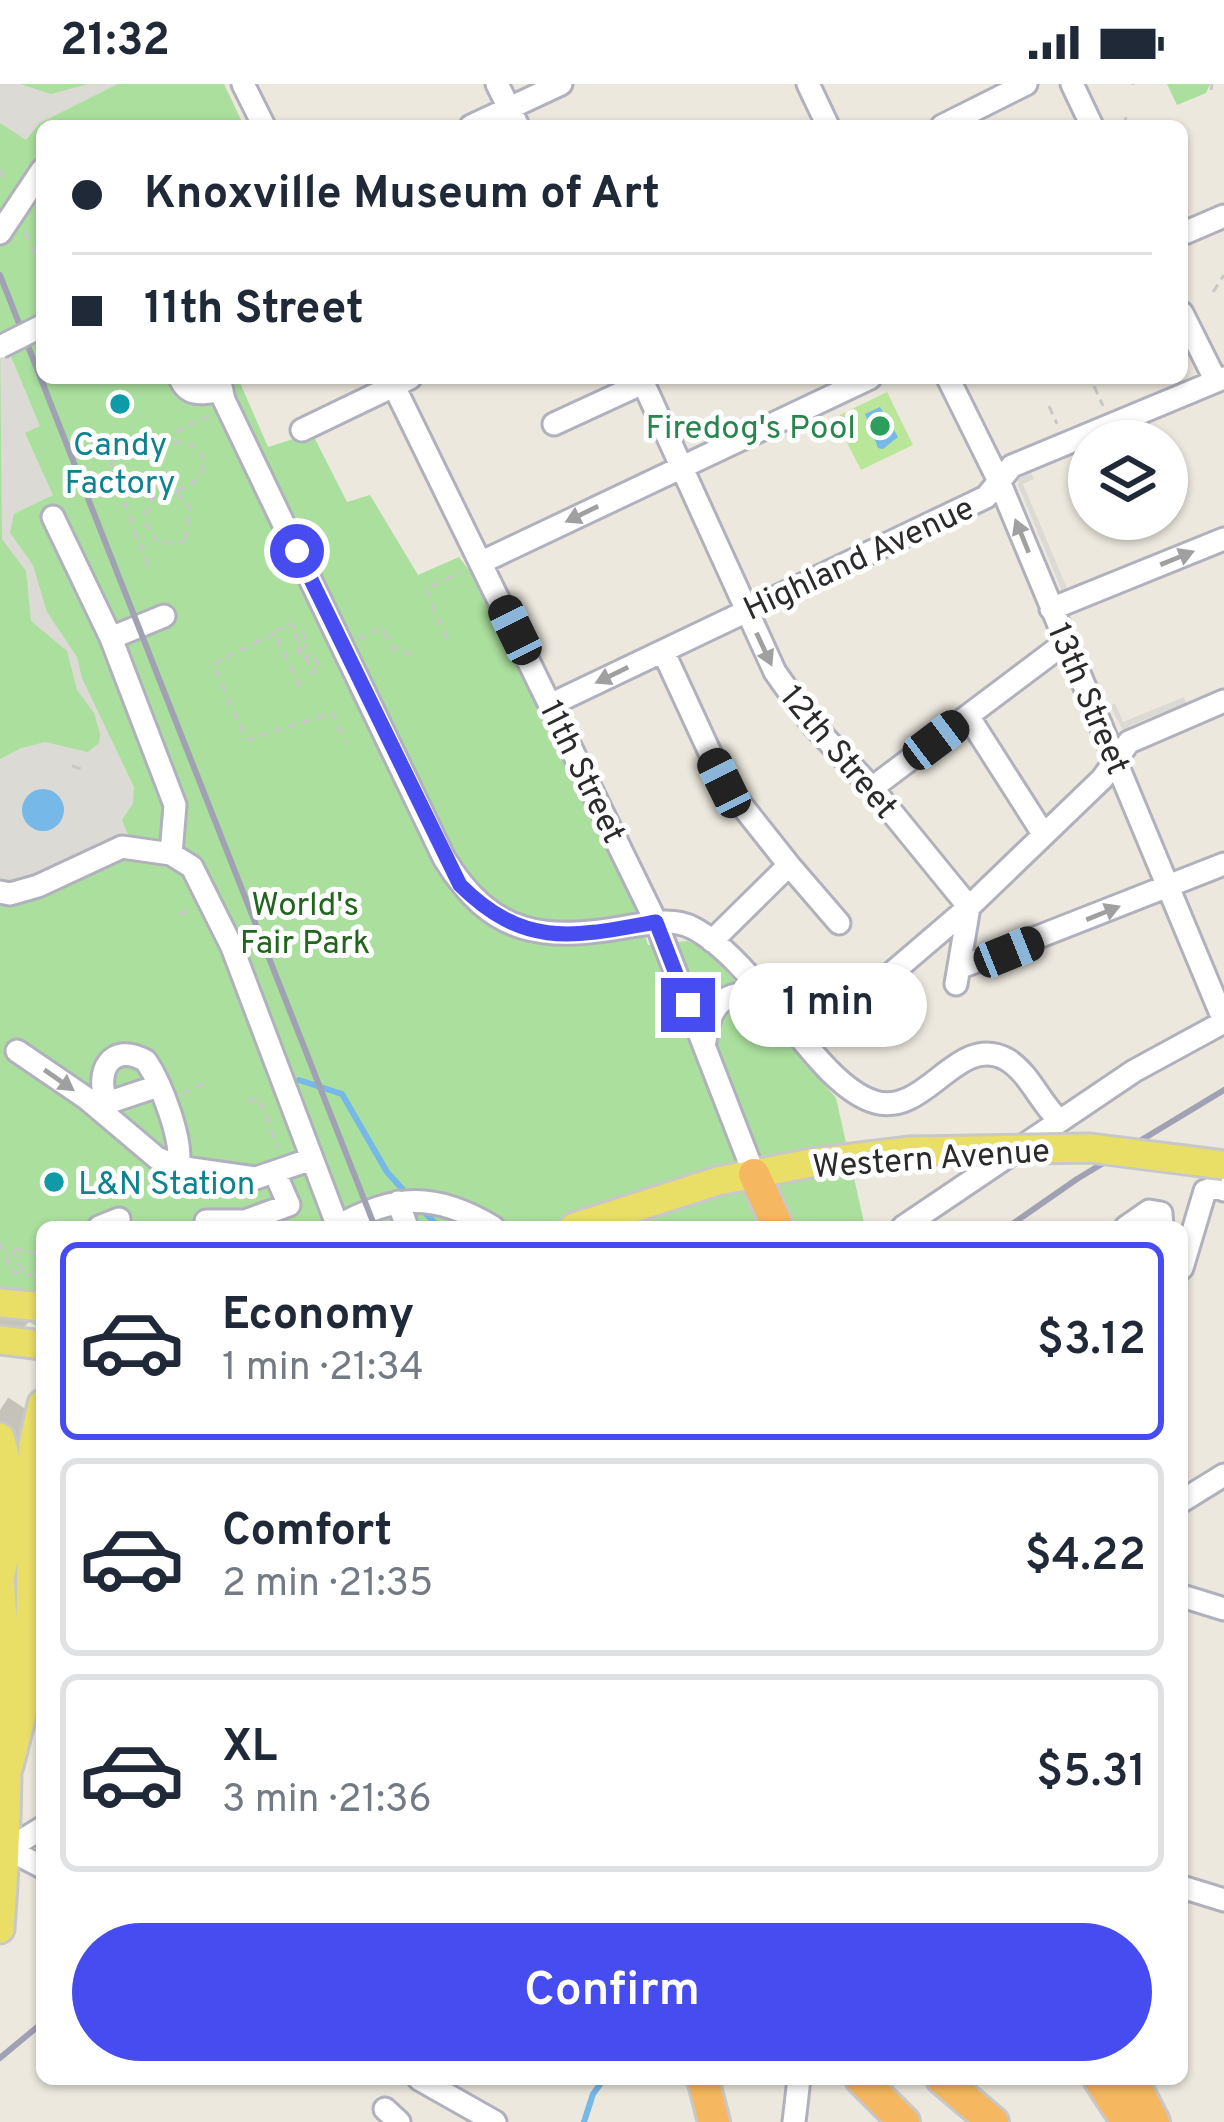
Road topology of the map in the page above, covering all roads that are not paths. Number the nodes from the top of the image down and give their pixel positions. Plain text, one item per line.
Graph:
1 (496, 84) edge
2 (561, 84) edge
3 (808, 84) edge
4 (1026, 84) edge
5 (1072, 84) edge
6 (251, 87) edge
7 (514, 118) edge
8 (262, 120) edge
9 (825, 120) edge
10 (955, 120) edge
11 (1089, 120) edge
12 (36, 181) edge
13 (1224, 216) edge
14 (11, 229) edge
15 (1188, 231) edge
16 (1188, 323) edge
17 (36, 329) edge
18 (0, 347) edge
19 (1220, 379) edge
20 (182, 384) edge
21 (220, 384) edge
22 (390, 384) edge
23 (400, 384) edge
24 (634, 384) edge
25 (644, 384) edge
26 (856, 384) edge
27 (951, 384) edge
28 (554, 424) dead end
29 (302, 430) dead end
30 (681, 466) junction
31 (999, 481) junction
32 (53, 517) dead end
33 (1224, 539) edge
34 (475, 565) junction
35 (1052, 609) junction
36 (747, 610) junction
37 (164, 616) dead end
38 (111, 638) junction
39 (1066, 642) junction
40 (663, 651) junction
41 (1224, 701) edge
42 (552, 704) junction
43 (968, 716) junction
44 (1115, 760) junction
45 (872, 788) junction
46 (1044, 835) junction
47 (170, 854) junction
48 (1224, 864) edge
49 (789, 865) junction
50 (1168, 887) junction
51 (0, 892) edge
52 (970, 907) junction
53 (656, 922) junction
54 (839, 922) dead end
55 (712, 941) junction
56 (763, 991) junction
57 (844, 1014) dead end
58 (1224, 1022) edge
59 (704, 1046) junction
60 (17, 1051) dead end
61 (158, 1086) junction
62 (104, 1107) junction
63 (1059, 1120) junction
64 (312, 1159) junction
65 (278, 1165) junction
66 (1224, 1165) edge
67 (178, 1167) junction
68 (754, 1174) junction
69 (1224, 1190) edge
70 (401, 1202) junction
71 (206, 1221) dead end
72 (335, 1221) edge
73 (348, 1221) edge
74 (406, 1221) edge
75 (481, 1221) edge
76 (593, 1221) edge
77 (775, 1221) edge
78 (912, 1221) edge
79 (1135, 1221) edge
80 (1162, 1221) edge
81 (1188, 1248) edge
82 (0, 1303) edge
83 (36, 1306) edge
84 (0, 1340) edge
85 (36, 1344) edge
86 (36, 1431) edge
87 (0, 1437) edge
88 (1224, 1474) edge
89 (1188, 1497) edge
90 (0, 1578) edge
91 (1188, 1598) edge
92 (1224, 1609) edge
93 (9, 1766) junction
94 (4, 1798) edge
95 (36, 1833) edge
96 (4, 1860) edge
97 (36, 1866) edge
98 (1188, 1889) edge
99 (1224, 1900) edge
100 (0, 1930) edge
101 (430, 2085) edge
102 (705, 2085) edge
103 (799, 2085) edge
104 (868, 2085) edge
105 (949, 2085) edge
106 (966, 2085) edge
107 (1103, 2085) edge
108 (1135, 2085) edge
109 (495, 2122) edge
110 (714, 2122) edge
111 (794, 2122) edge
112 (904, 2122) edge
113 (994, 2122) edge
114 (1127, 2122) edge
115 (1154, 2122) edge

1 - 7 street
2 - 7 street
3 - 9 street
4 - 10 street
5 - 11 street
6 - 8 street
12 - 14 street
13 - 15 street
16 - 19 street
17 - 18 street, bridge
19 - 31 street, Highland Avenue
20 - 21 street
21 - 53 street
22 - 29 street
23 - 34 street, 11th Street
24 - 28 street
25 - 30 street, 12th Street
26 - 30 street
27 - 31 street, 13th Street
30 -> 34 street
30 - 36 street, 12th Street
35 -> 31 street, 13th Street
31 - 36 street, Highland Avenue
32 - 38 street
35 -> 33 street
34 - 42 street, 11th Street
35 - 39 street, 13th Street
36 - 40 street, Highland Avenue
36 -> 45 street, 12th Street
37 - 38 street
38 - 47 street
39 - 43 street
39 - 44 street, 13th Street
40 -> 42 street, Highland Avenue
40 - 49 street
41 - 44 street
42 - 53 street, 11th Street
43 - 45 street
43 - 46 street
44 - 46 street
44 - 50 street, 13th Street
45 - 52 street, 12th Street
46 - 52 street
47 - 51 street
47 - 64 street
48 - 50 street
49 - 54 street
49 - 55 street
52 -> 50 street
50 - 58 street, 13th Street
52 - 57 street
53 - 55 street
53 - 59 street, 11th Street
55 - 56 street
56 - 59 street
56 - 63 street
58 - 63 street
59 - 68 street, 11th Street
60 -> 62 street
61 - 62 street
61 - 62 street
61 - 67 street
62 - 67 street
63 - 78 street
64 - 65 street
64 - 72 street
65 - 67 street
65 - 71 street
66 - 68 main road, Western Avenue, bridge
68 - 76 main road, Western Avenue
68 - 77 highway
69 - 81 street
70 - 73 street
70 - 74 street
70 - 75 street
79 - 80 street
82 - 83 main road
84 - 85 main road
86 - 93 main road
87 - 90 main road
88 - 89 street
90 - 93 main road
91 - 92 street
93 - 94 main road
94 - 96 main road
95 - 96 street
96 - 97 street
96 - 100 main road
98 - 99 street
101 - 109 street
102 - 110 highway
103 - 111 street
104 - 112 highway
105 - 113 highway
106 - 113 highway
107 - 114 highway
108 - 115 highway

